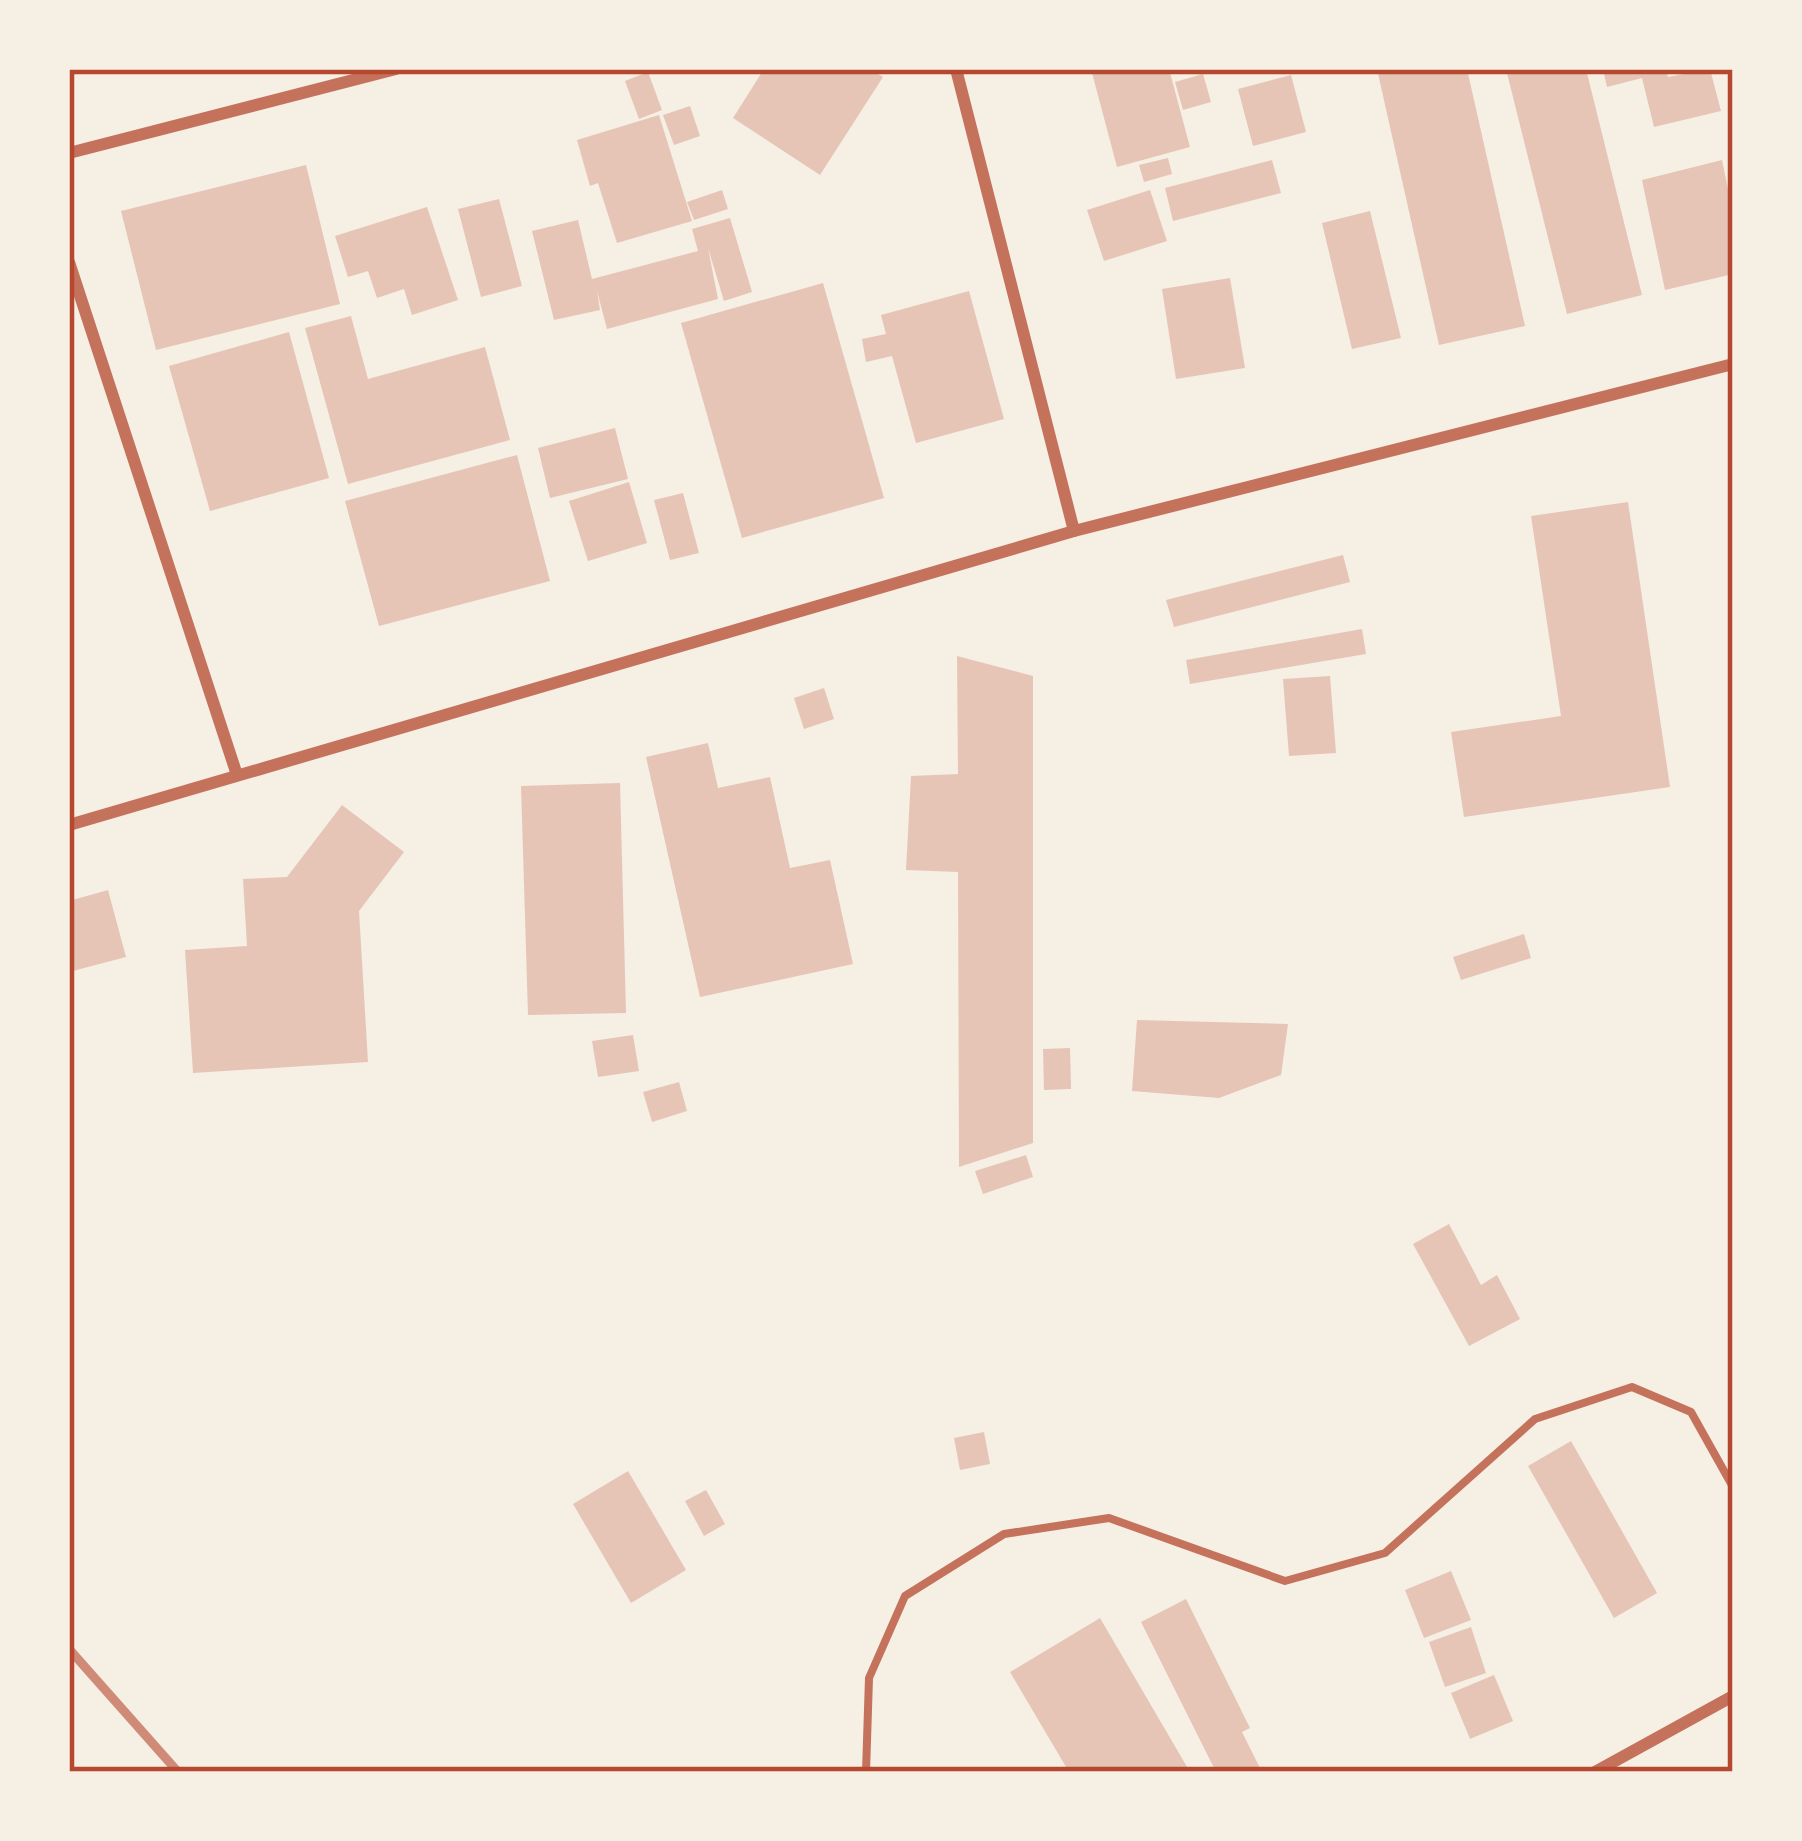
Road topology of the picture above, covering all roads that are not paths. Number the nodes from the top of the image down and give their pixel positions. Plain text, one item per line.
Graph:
1 (396, 69) edge
2 (956, 69) edge
3 (69, 153) edge
4 (69, 262) edge
5 (1733, 366) edge
6 (1074, 531) junction
7 (237, 775) junction
8 (69, 825) edge
9 (1733, 1486) edge
10 (1733, 1696) edge
11 (866, 1772) edge
12 (1595, 1772) edge

1 - 3 street
2 - 6 street
4 - 7 street
5 - 6 street
6 - 7 street
7 - 8 street
9 - 11 lane
10 - 12 street

